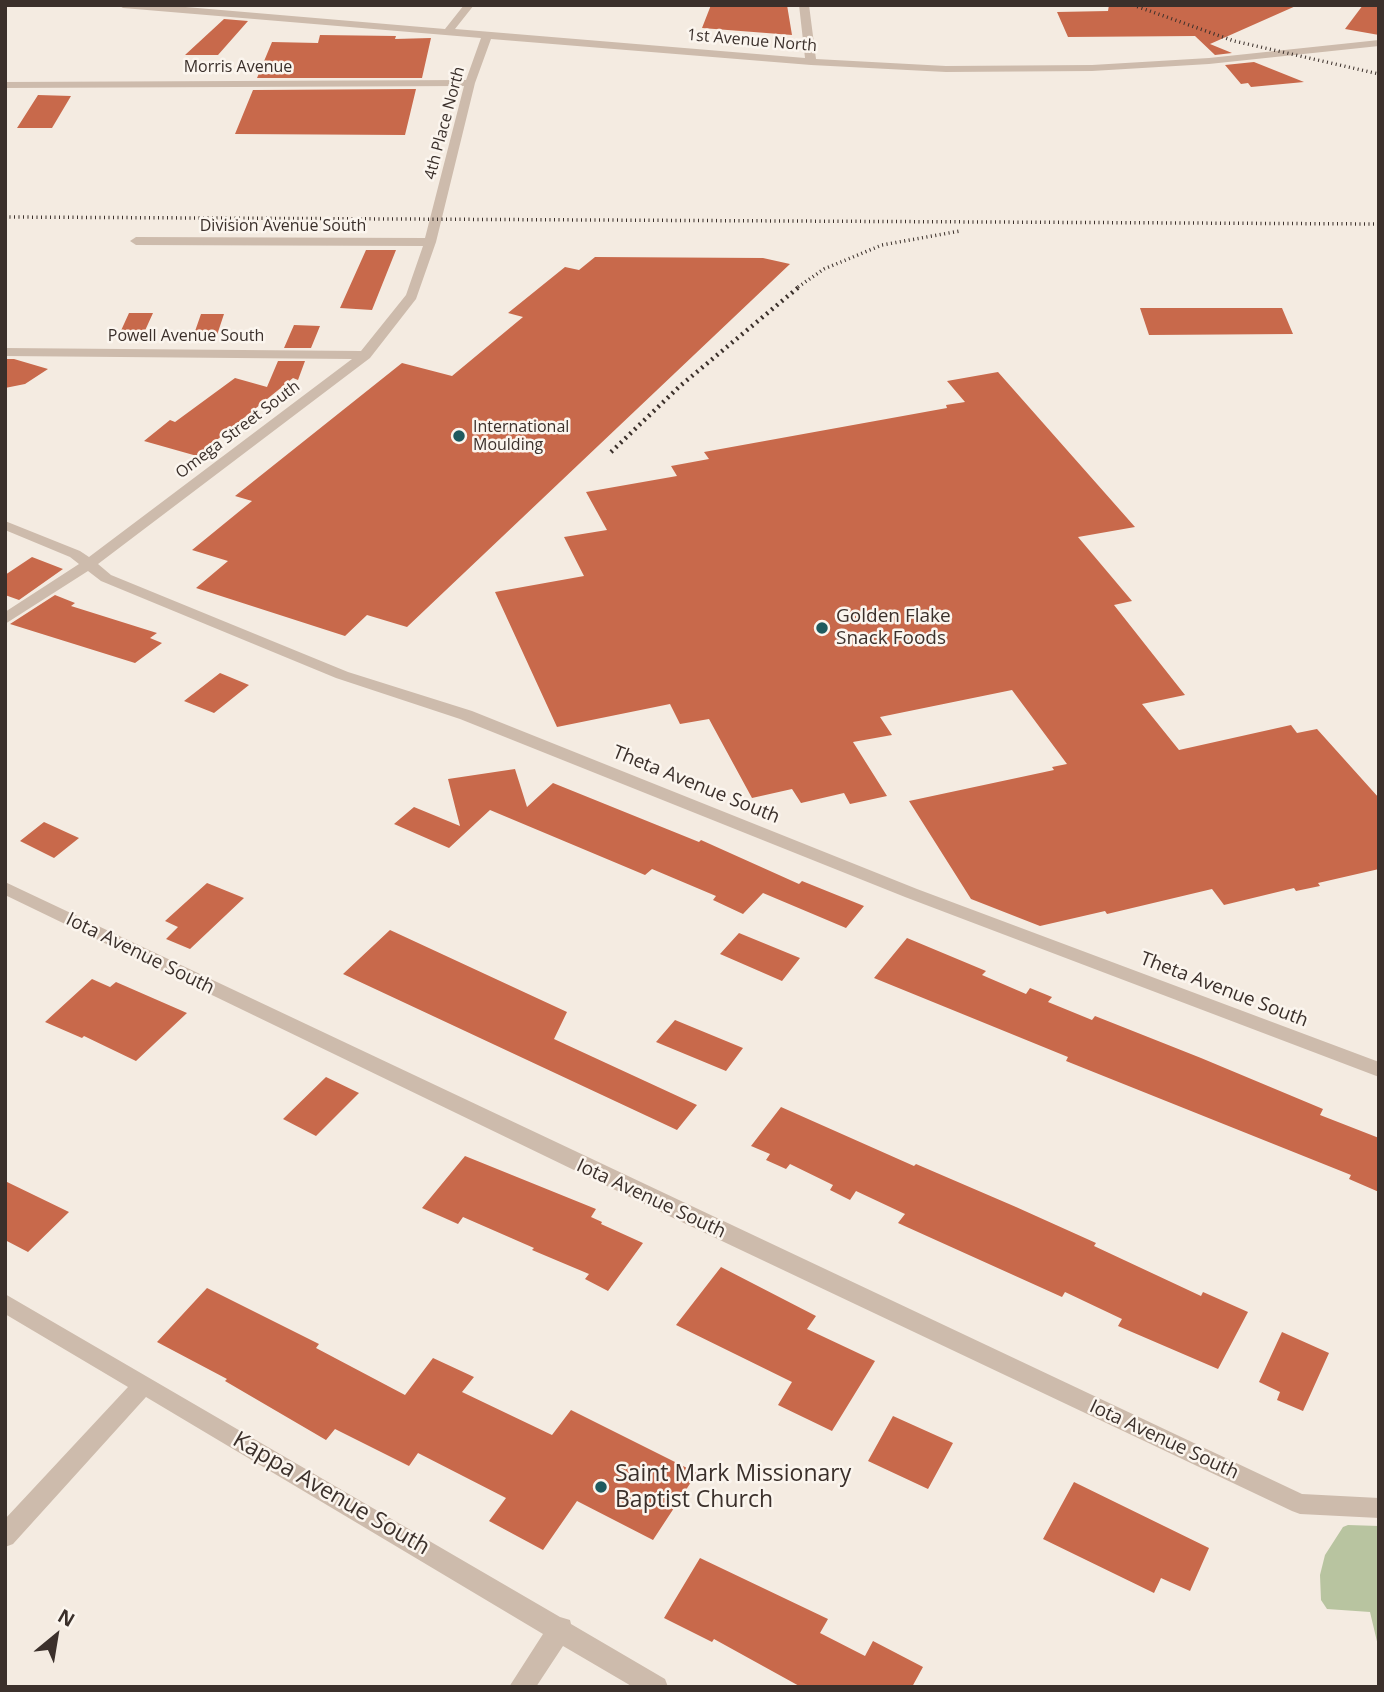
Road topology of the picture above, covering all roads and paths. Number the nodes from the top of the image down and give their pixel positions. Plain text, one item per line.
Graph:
1 (123, 5) edge
2 (469, 5) edge
3 (804, 5) edge
4 (448, 32) junction
5 (487, 34) junction
6 (1379, 43) edge
7 (811, 62) junction
8 (470, 83) junction
9 (5, 85) edge
10 (436, 221) joint
11 (136, 241) dead end
12 (430, 242) junction
13 (5, 352) edge
14 (365, 355) junction
15 (5, 525) edge
16 (89, 564) junction
17 (5, 619) edge
18 (5, 888) edge
19 (1379, 1070) edge
20 (5, 1303) edge
21 (144, 1384) junction
22 (1379, 1508) edge
23 (5, 1536) edge
24 (561, 1628) junction
25 (521, 1687) edge
26 (656, 1687) edge

1 - 4 street, 1st Avenue North
2 - 4 street
3 - 7 street
4 - 5 street, 1st Avenue North
5 - 7 street, 1st Avenue North
5 - 8 street, 4th Place North
6 - 7 street, 1st Avenue North
8 - 9 street, Morris Avenue
8 - 10 street, 4th Place North
10 - 12 street, Omega Street South
11 - 12 street, Division Avenue South
12 - 14 street, Omega Street South
13 - 14 street, Powell Avenue South
14 - 16 street, Omega Street South
15 - 16 street, Theta Avenue South
16 - 17 street, Omega Street South
16 - 19 street, Theta Avenue South
18 - 22 street, Iota Avenue South
20 - 21 street, Kappa Avenue South
21 - 23 street
21 - 24 street, Kappa Avenue South
24 - 25 street
24 - 26 street, Kappa Avenue South

